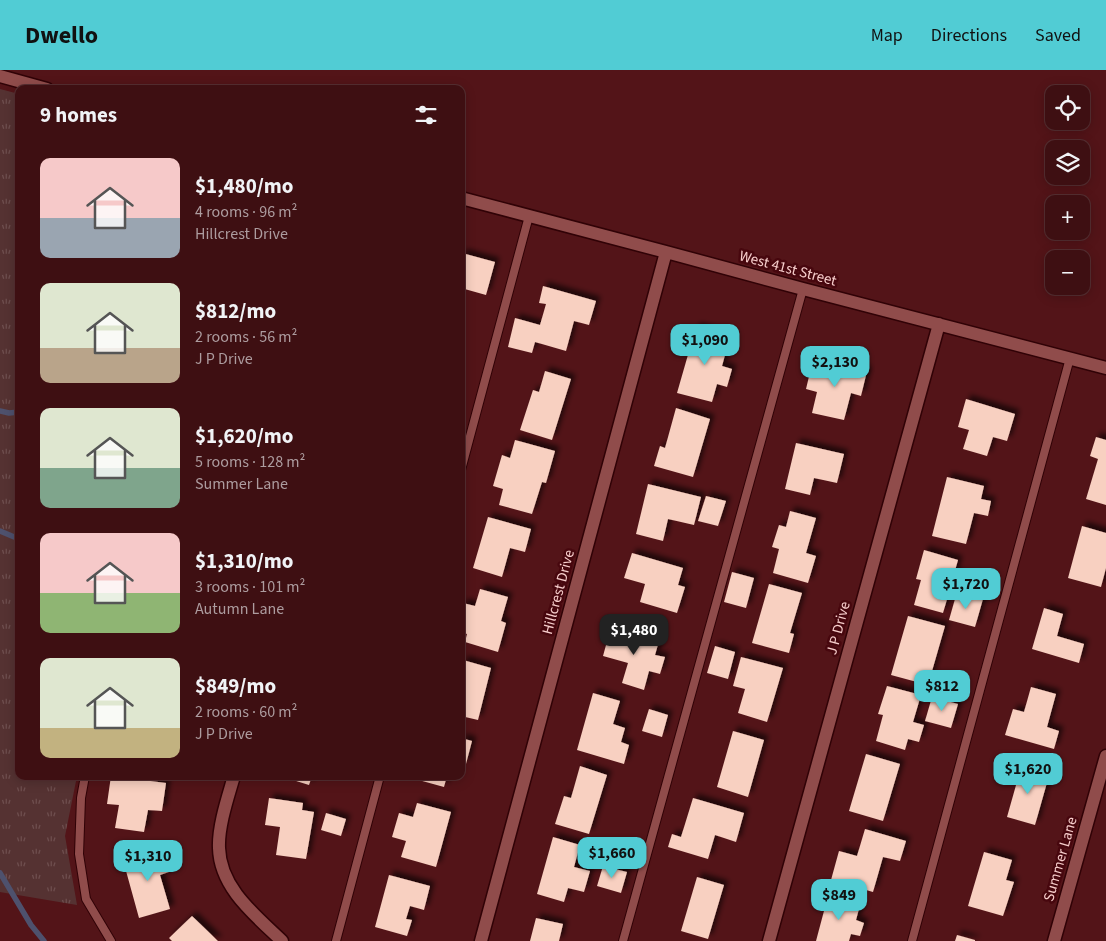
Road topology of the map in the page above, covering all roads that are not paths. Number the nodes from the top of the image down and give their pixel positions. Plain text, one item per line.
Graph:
1 (0, 76) edge
2 (33, 85) edge
3 (465, 199) edge
4 (529, 216) junction
5 (666, 252) junction
6 (803, 289) junction
7 (939, 324) junction
8 (1070, 358) junction
9 (1106, 368) edge
10 (465, 455) edge
11 (1106, 756) edge
12 (84, 780) edge
13 (233, 780) edge
14 (379, 780) edge
15 (111, 941) edge
16 (282, 941) edge
17 (336, 941) edge
18 (481, 941) edge
19 (623, 941) edge
20 (768, 941) edge
21 (912, 941) edge
22 (1054, 941) edge

1 - 2 street
3 - 4 street, West 41st Street
4 - 5 street, West 41st Street
4 - 10 lane
5 - 6 street, West 41st Street
5 - 18 street, Hillcrest Drive
6 - 7 street, West 41st Street
6 - 19 lane
7 - 8 street, West 41st Street
7 - 20 street, J P Drive
8 - 9 street, West 41st Street
8 - 21 lane
11 - 22 street, Summer Lane
12 - 15 lane
13 - 16 street
14 - 17 lane

